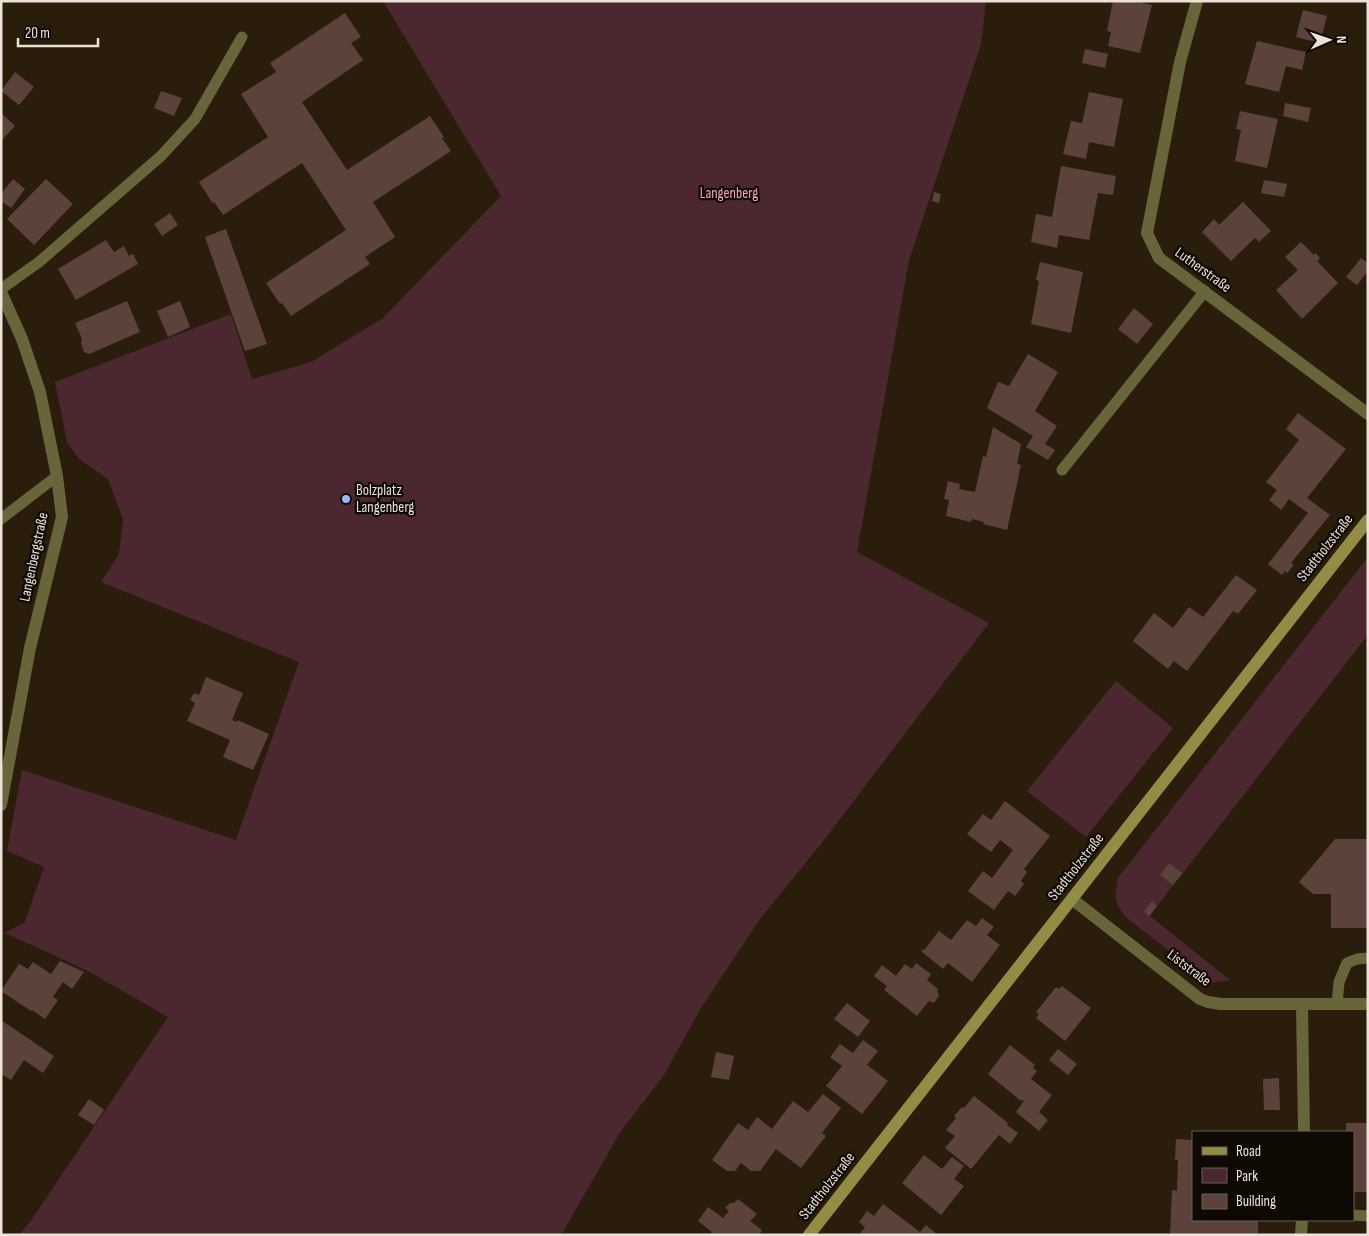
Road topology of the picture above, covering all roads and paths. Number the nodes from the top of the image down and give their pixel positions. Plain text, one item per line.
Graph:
1 (1197, 1) edge
2 (242, 37) dead end
3 (1, 291) edge
4 (1205, 291) junction
5 (1368, 414) edge
6 (1062, 470) dead end
7 (57, 476) junction
8 (1, 518) edge
9 (1368, 520) edge
10 (1, 805) edge
11 (1072, 898) junction
12 (1368, 958) edge
13 (1302, 1004) junction
14 (1338, 1004) junction
15 (1368, 1004) edge
16 (1304, 1131) edge
17 (1354, 1215) edge
18 (1368, 1216) edge
19 (1302, 1221) edge
20 (809, 1235) edge
21 (1301, 1235) edge

1 - 4 street, Lutherstraße
2 - 3 lane
3 - 7 street, Langenbergstraße
4 - 5 street, Lutherstraße
4 - 6 lane
7 - 8 lane
7 - 10 street, Langenbergstraße
9 - 11 street, Stadtholzstraße
11 - 13 street, Liststraße
11 - 20 street, Stadtholzstraße
12 - 14 lane
13 - 14 street, Liststraße
13 - 16 street
14 - 15 street, Liststraße
17 - 18 lane
19 - 21 street

